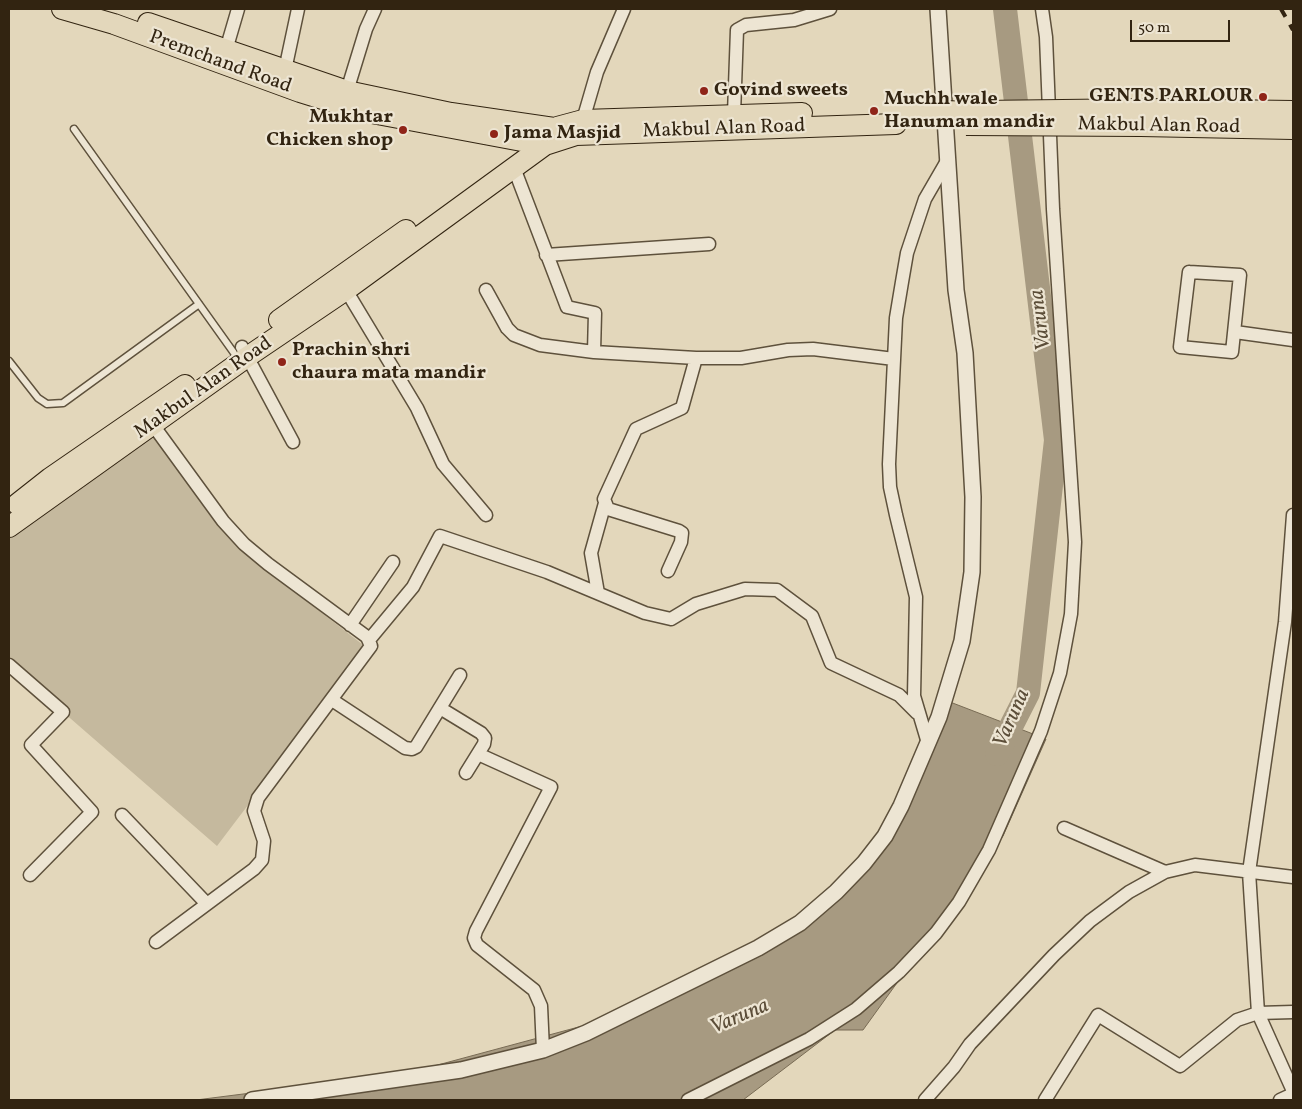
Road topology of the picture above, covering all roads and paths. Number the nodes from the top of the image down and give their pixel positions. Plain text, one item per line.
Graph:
1 (62, 9) edge
2 (106, 9) edge
3 (238, 9) edge
4 (298, 9) edge
5 (375, 9) edge
6 (624, 9) edge
7 (830, 9) edge
8 (938, 9) edge
9 (1042, 9) edge
10 (226, 50) junction
11 (285, 70) junction
12 (347, 91) junction
13 (1293, 111) edge
14 (734, 114) junction
15 (896, 118) junction
16 (1143, 118) junction
17 (583, 120) junction
18 (554, 128) junction
19 (74, 129) dead end
20 (1293, 129) edge
21 (527, 142) junction
22 (947, 161) junction
23 (514, 168) junction
24 (708, 244) dead end
25 (546, 255) junction
26 (342, 284) junction
27 (486, 290) dead end
28 (199, 304) junction
29 (1235, 332) junction
30 (1293, 340) edge
31 (241, 352) junction
32 (594, 352) junction
33 (696, 358) junction
34 (894, 359) junction
35 (9, 361) edge
36 (153, 425) junction
37 (293, 442) dead end
38 (103, 451) junction
39 (605, 504) junction
40 (9, 511) edge
41 (486, 515) dead end
42 (1293, 515) edge
43 (9, 527) edge
44 (393, 562) dead end
45 (668, 571) dead end
46 (598, 593) junction
47 (350, 625) junction
48 (369, 640) junction
49 (9, 665) edge
50 (460, 675) dead end
51 (332, 700) junction
52 (440, 708) junction
53 (917, 713) junction
54 (928, 743) junction
55 (478, 754) junction
56 (466, 773) dead end
57 (122, 815) dead end
58 (1064, 828) dead end
59 (1165, 872) junction
60 (1249, 872) junction
61 (30, 875) dead end
62 (1293, 876) edge
63 (207, 904) junction
64 (156, 942) dead end
65 (1293, 1012) edge
66 (1258, 1013) junction
67 (543, 1050) junction
68 (1293, 1060) edge
69 (1281, 1064) junction
70 (1293, 1093) edge
71 (252, 1100) edge
72 (688, 1100) edge
73 (924, 1100) edge
74 (1045, 1100) edge
75 (1280, 1100) edge

1 - 21 highway, Premchand Road
2 - 10 highway, Premchand Road
3 - 10 street
4 - 11 street
5 - 12 street
6 - 17 street
7 - 14 street
8 - 22 street
9 - 72 street
10 - 11 highway, Premchand Road
11 - 12 highway, Premchand Road
12 - 18 highway, Premchand Road
13 - 16 highway
14 - 15 highway, Makbul Alan Road
14 - 17 highway, Makbul Alan Road
15 - 16 highway, bridge
15 - 23 highway, Makbul Alan Road
16 - 20 highway, Makbul Alan Road
17 - 18 highway, Makbul Alan Road
18 - 21 highway, Makbul Alan Road
19 - 28 lane
21 - 26 highway, Makbul Alan Road
22 - 34 street
22 - 54 street
23 - 25 street
23 - 26 highway, Makbul Alan Road
24 - 25 street
25 - 32 street
26 - 31 highway, Makbul Alan Road
26 - 41 street
27 - 32 street
28 - 31 lane
28 - 35 lane
29 - 29 street
29 - 30 street
31 - 36 highway, Makbul Alan Road
31 - 37 street
31 - 38 highway, Makbul Alan Road
32 - 33 street
33 - 34 street
33 - 39 street
34 - 53 street
36 - 38 highway, Makbul Alan Road
36 - 47 street
38 - 40 highway, Makbul Alan Road
38 - 43 highway, Makbul Alan Road
39 - 45 street
39 - 46 street
42 - 60 street
44 - 47 street
46 - 48 street
46 - 53 street
47 - 48 street
48 - 51 street
49 - 61 street
50 - 52 street
51 - 52 street
51 - 63 street
52 - 55 street
53 - 54 street
54 - 67 street
55 - 56 street
55 - 67 street
57 - 63 street
58 - 59 street
59 - 60 street
59 - 73 street
60 - 62 street
60 - 66 street
63 - 64 street
65 - 66 street
66 - 69 street
66 - 74 street
67 - 71 street
68 - 69 street
69 - 70 street
70 - 75 street

